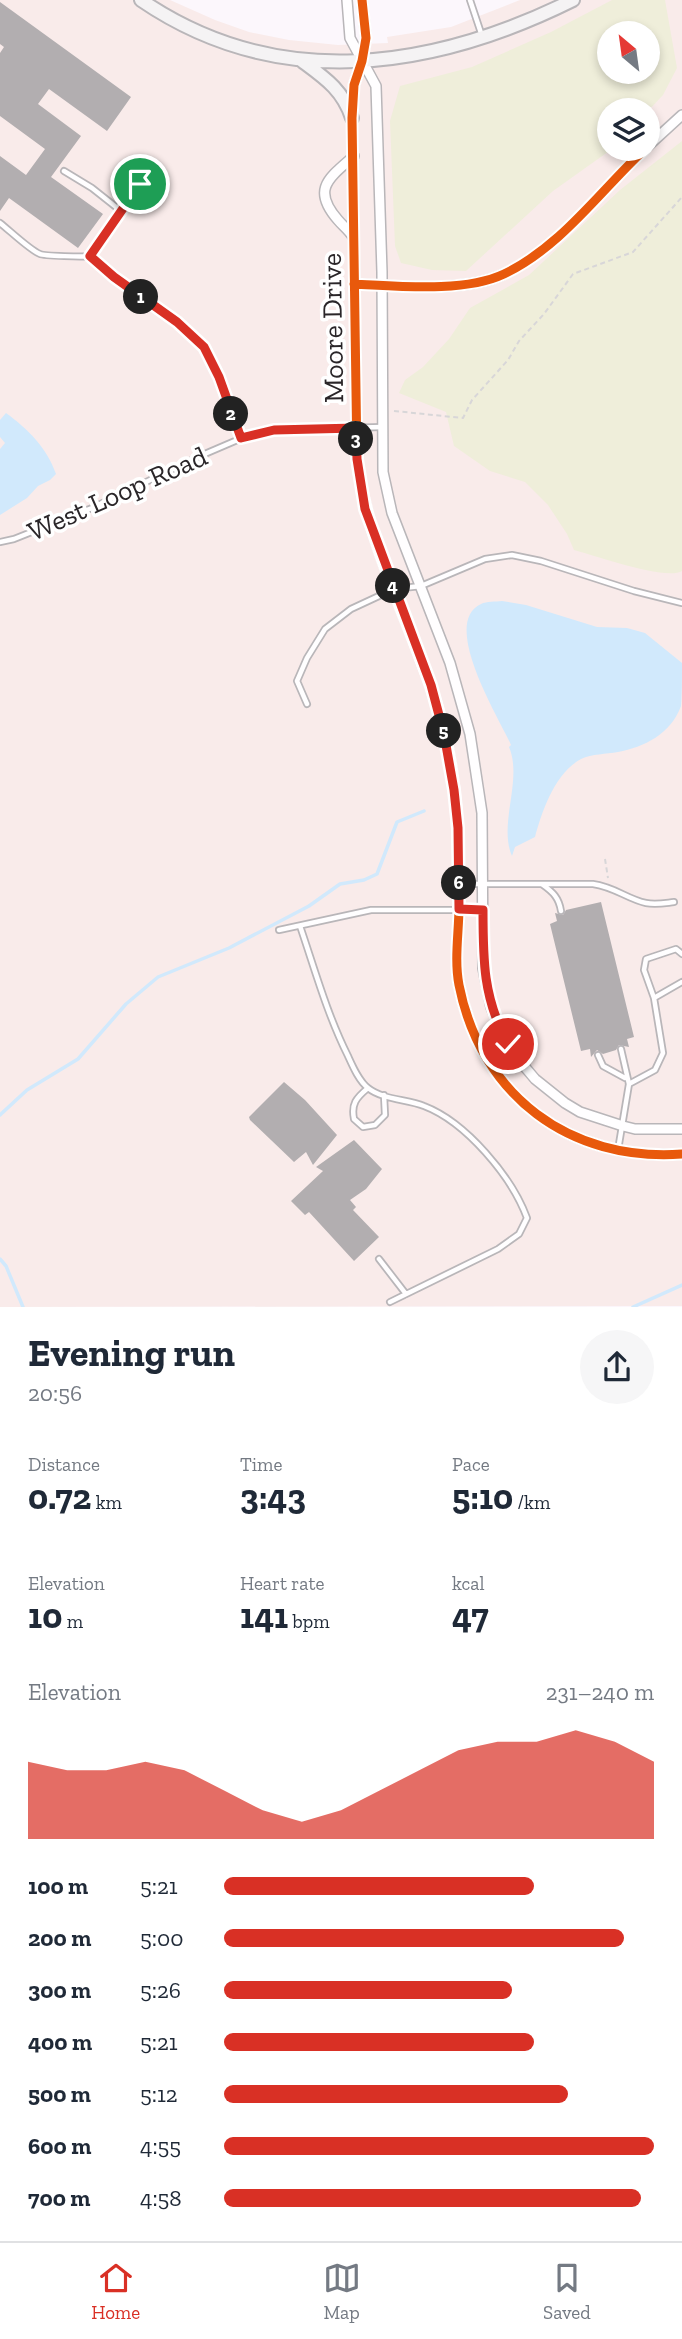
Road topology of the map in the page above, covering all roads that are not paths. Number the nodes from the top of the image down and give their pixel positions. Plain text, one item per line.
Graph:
1 (141, 0) edge
2 (347, 0) edge
3 (362, 0) edge
4 (470, 0) edge
5 (573, 0) edge
6 (483, 38) junction
7 (301, 61) junction
8 (362, 61) junction
9 (681, 115) edge
10 (352, 118) junction
11 (660, 134) edge
12 (354, 156) junction
13 (632, 161) edge
14 (64, 171) dead end
15 (140, 184) dead end
16 (121, 211) junction
17 (0, 223) edge
18 (354, 238) junction
19 (90, 256) junction
20 (354, 284) junction
21 (382, 285) junction
22 (382, 427) junction
23 (356, 428) junction
24 (241, 438) junction
25 (0, 542) edge
26 (421, 586) junction
27 (394, 589) junction
28 (682, 603) edge
29 (307, 704) dead end
30 (459, 884) junction
31 (483, 884) junction
32 (542, 884) junction
33 (674, 902) dead end
34 (459, 909) junction
35 (483, 910) junction
36 (561, 911) dead end
37 (300, 926) junction
38 (279, 930) dead end
39 (682, 954) edge
40 (682, 982) edge
41 (654, 998) junction
42 (621, 1049) dead end
43 (598, 1055) dead end
44 (627, 1081) junction
45 (368, 1088) junction
46 (384, 1096) junction
47 (622, 1126) junction
48 (682, 1129) edge
49 (618, 1151) junction
50 (682, 1154) edge
51 (379, 1259) dead end
52 (407, 1294) junction
53 (390, 1302) dead end

1 - 7 main road
2 - 8 street
3 - 8 street
4 - 6 lane
5 - 6 main road
6 - 8 main road
7 - 8 main road
7 - 10 main road
8 - 10 street, Moore Drive
8 - 21 street, Moore Drive
9 - 11 street
10 - 12 street, Moore Drive
12 - 18 street, Moore Drive
12 - 18 street
13 - 21 street
14 - 16 lane
15 - 16 lane
16 - 19 lane
17 - 19 lane
18 - 20 street, Moore Drive
19 - 24 lane
20 - 21 street
20 - 23 street, Moore Drive
21 - 22 street, Moore Drive
22 - 23 lane, West Loop Road
22 - 26 street, Moore Drive
23 - 24 lane, West Loop Road
23 - 27 street, Moore Drive
24 - 25 lane, West Loop Road
26 - 27 lane
26 - 28 lane
26 - 31 street, Moore Drive
27 - 29 lane
27 - 30 street, Moore Drive
30 - 31 lane
30 - 34 street, Moore Drive
31 - 32 lane
31 - 35 street, Moore Drive
32 - 33 lane
32 - 36 lane
34 - 35 lane
34 - 37 lane
34 - 49 street, Moore Drive
35 - 47 street, Moore Drive
37 - 38 lane
37 - 45 lane
39 - 41 lane
40 - 41 lane
41 - 44 lane
42 - 44 lane
43 - 44 lane
44 - 47 lane
45 - 46 lane
45 - 46 lane
46 - 52 lane
47 - 48 street, Moore Drive
47 - 49 lane
49 - 50 street, Moore Drive
51 - 52 lane
52 - 53 lane

